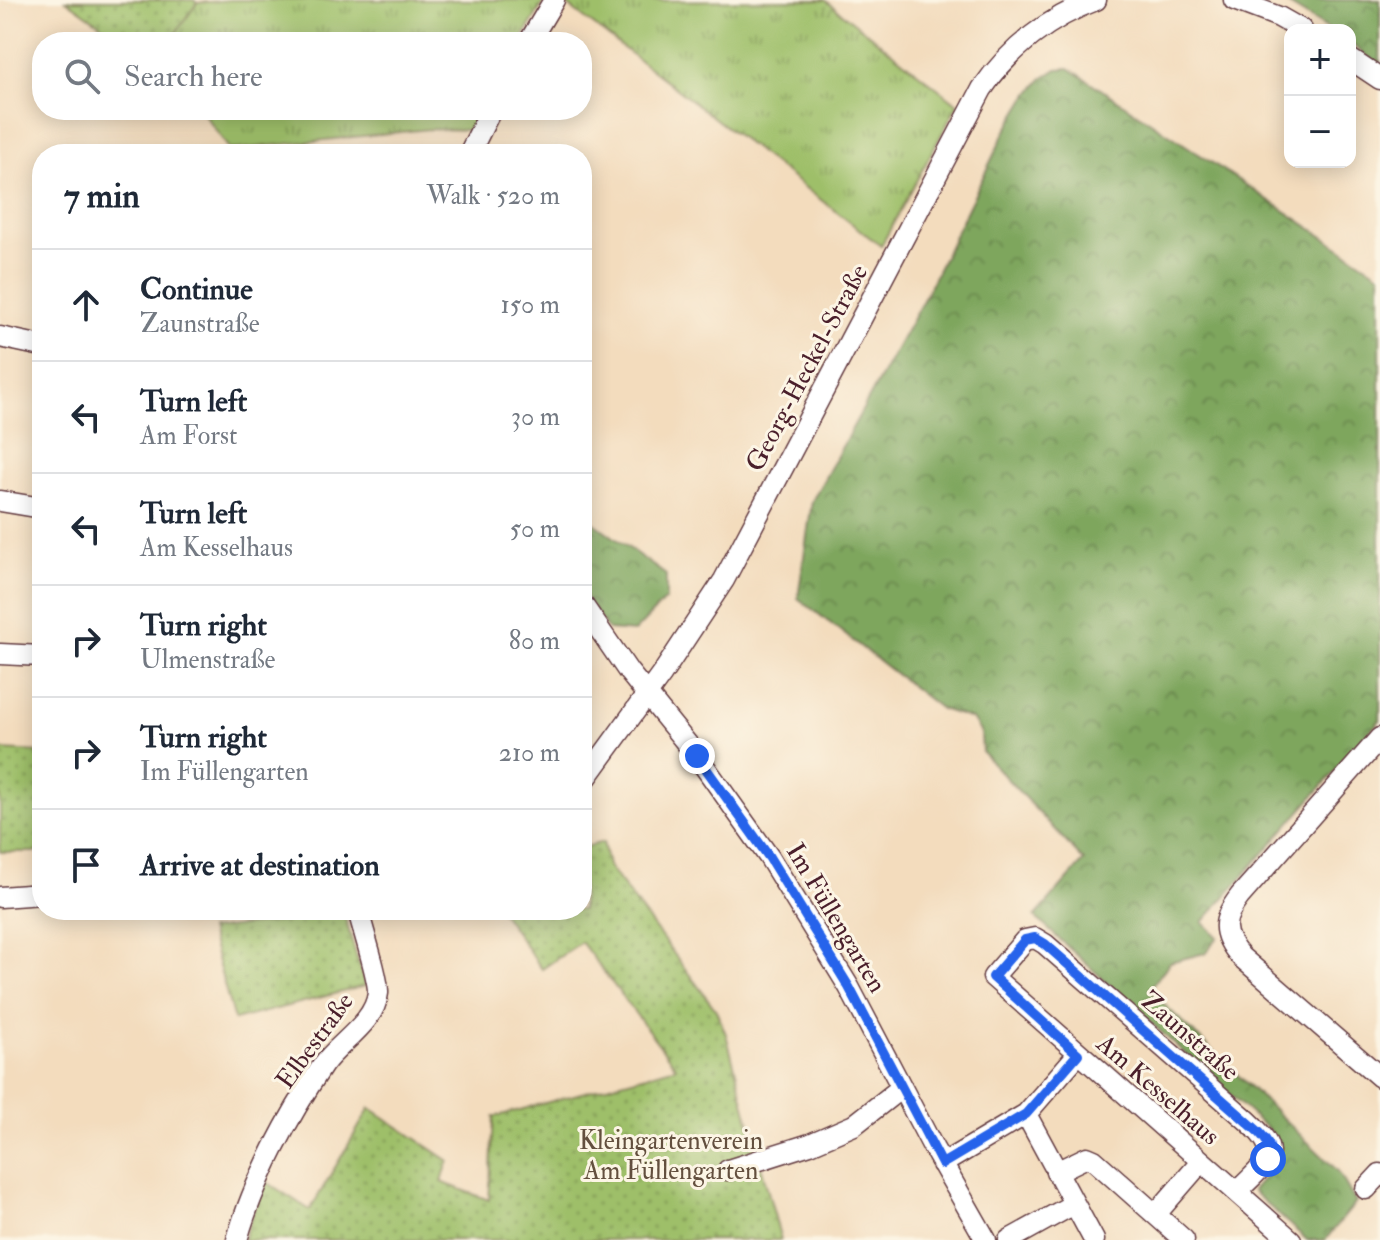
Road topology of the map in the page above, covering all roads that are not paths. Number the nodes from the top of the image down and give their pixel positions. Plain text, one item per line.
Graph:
1 (554, 0) edge
2 (1096, 0) edge
3 (1234, 0) edge
4 (1291, 24) edge
5 (535, 32) edge
6 (1356, 63) edge
7 (1380, 79) edge
8 (486, 120) edge
9 (474, 144) edge
10 (0, 337) edge
11 (32, 344) edge
12 (0, 501) edge
13 (32, 506) edge
14 (592, 619) edge
15 (0, 654) edge
16 (32, 656) edge
17 (648, 693) junction
18 (1380, 738) edge
19 (592, 770) edge
20 (32, 895) edge
21 (0, 897) edge
22 (360, 920) edge
23 (993, 977) joint
24 (1078, 1054) junction
25 (1376, 1065) edge
26 (901, 1088) junction
27 (1026, 1114) junction
28 (1201, 1162) junction
29 (942, 1164) junction
30 (728, 1170) dead end
31 (1056, 1172) junction
32 (1237, 1192) junction
33 (1074, 1204) junction
34 (1156, 1214) junction
35 (237, 1240) edge
36 (986, 1240) edge
37 (1009, 1240) edge
38 (1094, 1240) edge
39 (1184, 1240) edge
40 (1291, 1240) edge

1 - 5 street
2 - 17 street, Georg-Heckel-Straße
3 - 4 street
6 - 7 street
8 - 9 street
10 - 11 street
12 - 13 street
14 - 17 street, Im Füllengarten
15 - 16 street
17 - 19 street, Georg-Heckel-Straße
17 - 26 street, Im Füllengarten
18 - 25 street
20 - 21 street
22 - 35 street, Elbestraße
23 - 24 street, Am Kesselhaus
23 - 32 street, Zaunstraße
24 - 27 street
24 - 28 street, Am Kesselhaus
26 - 29 street, Im Füllengarten
26 - 30 street
27 - 29 street
27 - 31 street
28 - 32 street, Am Kesselhaus
28 - 34 street
29 - 36 street, Im Füllengarten
31 - 33 street
31 - 34 street
32 - 40 street, Am Kesselhaus
33 - 37 street
33 - 38 street
34 - 39 street

